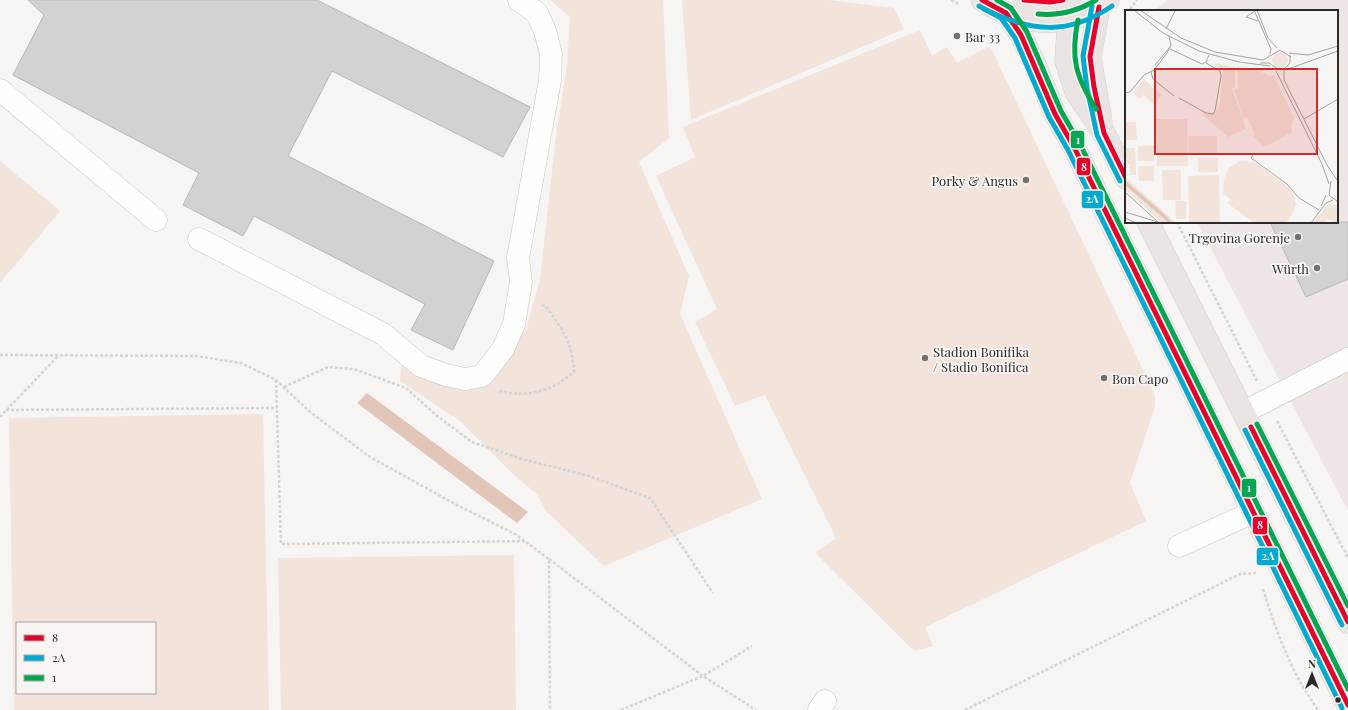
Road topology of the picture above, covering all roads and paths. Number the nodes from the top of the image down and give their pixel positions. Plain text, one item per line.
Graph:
1 (518, 0) edge
2 (982, 0) edge
3 (1024, 0) edge
4 (1137, 0) edge
5 (1104, 4) edge
6 (1071, 6) edge
7 (1130, 10) edge
8 (1006, 13) junction
9 (0, 90) edge
10 (1104, 133) junction
11 (1125, 176) edge
12 (156, 220) dead end
13 (1149, 223) edge
14 (199, 239) dead end
15 (518, 304) junction
16 (0, 355) edge
17 (58, 356) junction
18 (1348, 359) edge
19 (482, 376) junction
20 (276, 380) junction
21 (284, 387) junction
22 (277, 408) junction
23 (6, 410) junction
24 (1244, 412) junction
25 (0, 416) edge
26 (1253, 512) junction
27 (527, 541) junction
28 (1179, 546) dead end
29 (549, 559) junction
30 (1258, 573) dead end
31 (713, 593) dead end
32 (1348, 622) edge
33 (752, 646) dead end
34 (703, 676) junction
35 (1348, 705) edge
36 (550, 710) edge
37 (621, 710) edge
38 (756, 710) edge
39 (965, 710) edge

1 - 15 street
2 - 8 main road
3 - 6 main road
4 - 7 path
5 - 6 main road
5 - 10 main road
6 - 8 main road
6 - 10 main road
8 - 26 main road
9 - 12 street
10 - 11 main road
13 - 24 main road
14 - 19 street
15 - 19 street
15 - 19 path
16 - 17 path
17 - 20 path
17 - 23 path
18 - 24 street
20 - 21 path
20 - 22 path
21 - 27 path
21 - 31 path
22 - 23 path
22 - 27 path
23 - 25 path
24 - 32 main road
26 - 28 street
26 - 35 main road
27 - 29 path
29 - 34 path
29 - 36 path
30 - 39 path
33 - 34 path
34 - 37 path
34 - 38 path

